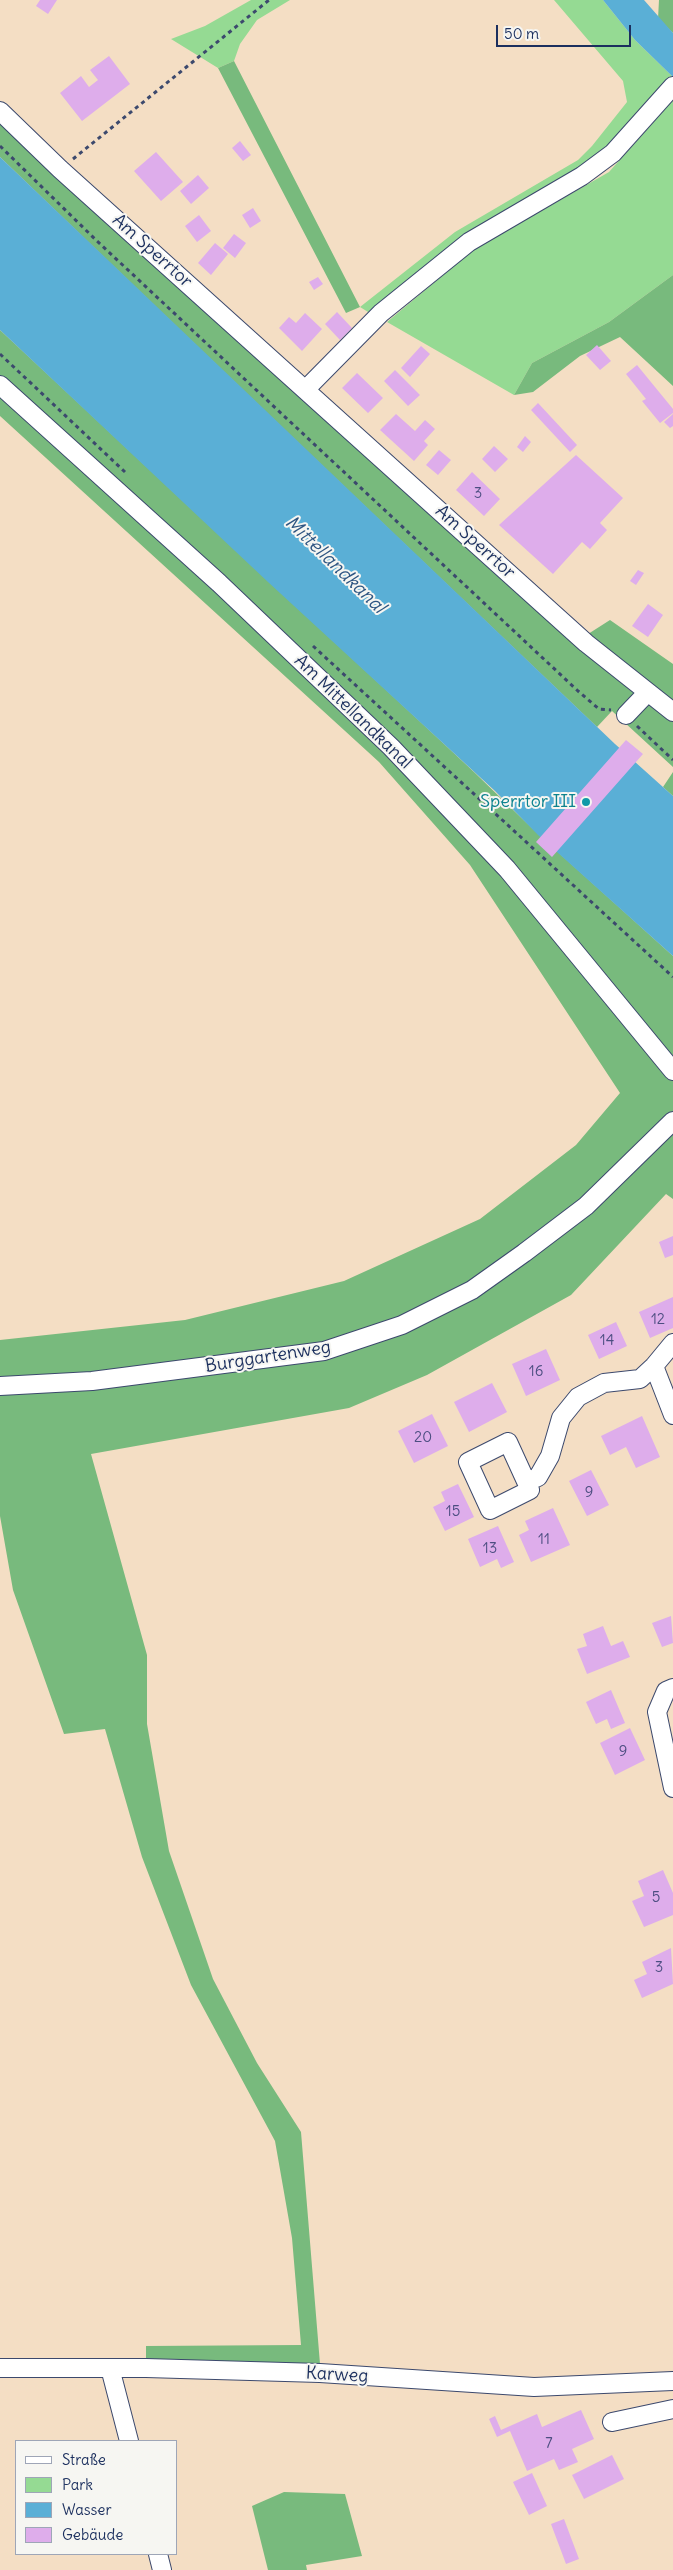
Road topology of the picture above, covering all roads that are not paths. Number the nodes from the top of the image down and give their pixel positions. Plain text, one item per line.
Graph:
1 (673, 86) edge
2 (0, 111) edge
3 (0, 385) edge
4 (306, 389) junction
5 (647, 693) junction
6 (673, 712) edge
7 (626, 715) road end
8 (673, 1071) edge
9 (673, 1121) edge
10 (673, 1343) edge
11 (654, 1366) junction
12 (0, 1386) edge
13 (673, 1415) edge
14 (527, 1482) dead end
15 (673, 1688) edge
16 (673, 1788) edge
17 (0, 2368) edge
18 (110, 2368) junction
19 (673, 2381) edge
20 (673, 2409) edge
21 (612, 2422) dead end
22 (129, 2440) edge
23 (158, 2555) edge
24 (162, 2570) edge

1 - 4 street
2 - 4 street, Am Sperrtor
3 - 8 street, Am Mittellandkanal
4 - 5 street, Am Sperrtor
5 - 6 street, Am Sperrtor
5 - 7 street
9 - 12 street, Burggartenweg
10 - 11 street
11 - 13 street
11 - 14 street
15 - 16 street
17 - 18 street, Karweg
18 - 19 street, Karweg
18 - 22 street
20 - 21 street
23 - 24 street

